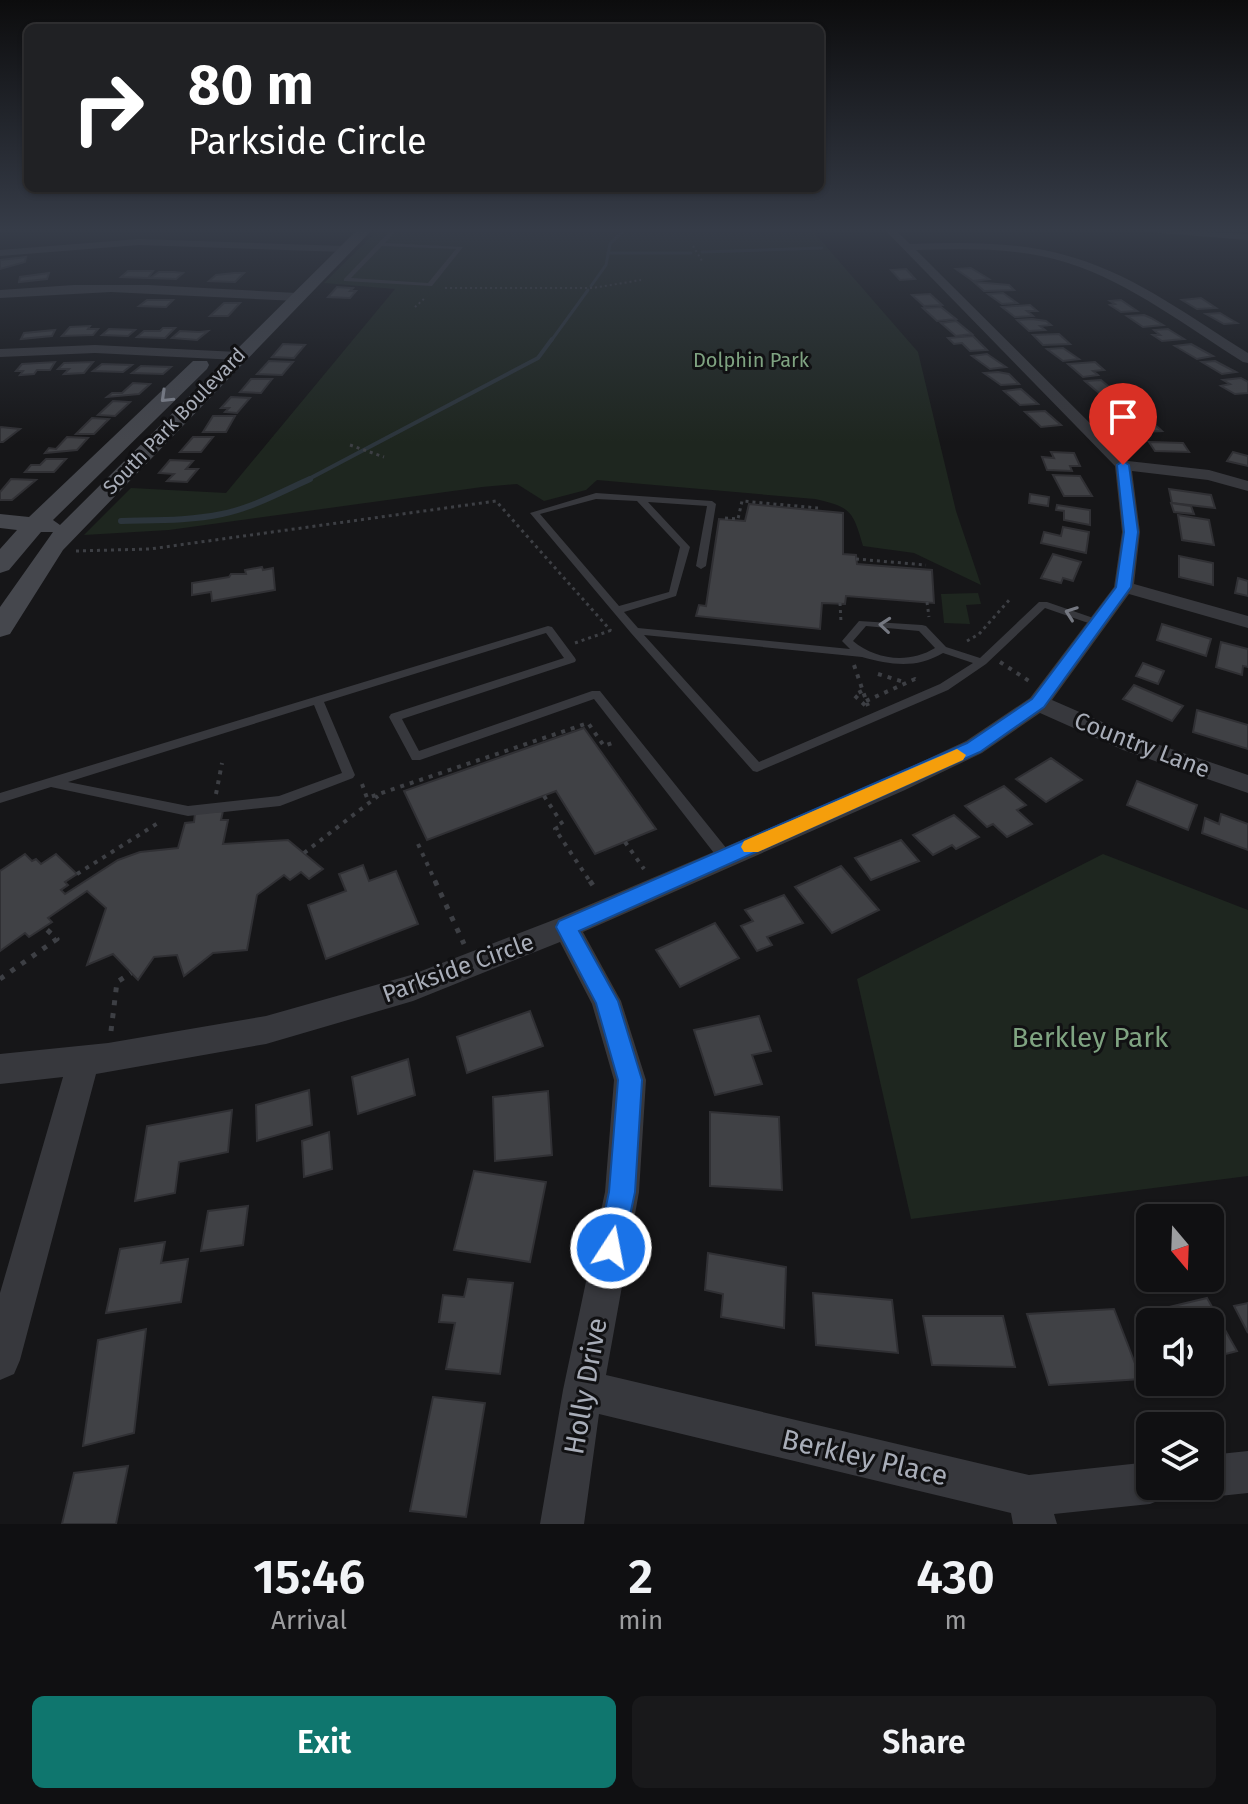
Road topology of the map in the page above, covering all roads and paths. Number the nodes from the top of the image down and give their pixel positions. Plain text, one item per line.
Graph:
1 (268, 300) edge
2 (294, 300) edge
3 (961, 300) edge
4 (1146, 300) edge
5 (252, 315) dead end
6 (232, 335) dead end
7 (0, 353) edge
8 (211, 354) junction
9 (238, 356) junction
10 (1248, 359) edge
11 (350, 445) dead end
12 (384, 457) dead end
13 (1123, 465) junction
14 (1248, 486) edge
15 (639, 498) junction
16 (818, 508) dead end
17 (710, 517) junction
18 (0, 521) edge
19 (35, 523) junction
20 (8, 543) edge
21 (56, 543) junction
22 (856, 559) dead end
23 (0, 565) edge
24 (926, 565) dead end
25 (701, 566) dead end
26 (1124, 587) junction
27 (1011, 598) dead end
28 (840, 603) dead end
29 (618, 610) junction
30 (841, 622) dead end
31 (1248, 622) edge
32 (1098, 623) junction
33 (0, 628) edge
34 (632, 628) junction
35 (611, 631) junction
36 (965, 642) dead end
37 (562, 648) junction
38 (942, 649) junction
39 (856, 654) junction
40 (982, 662) junction
41 (862, 691) dead end
42 (317, 700) junction
43 (1038, 703) junction
44 (604, 746) dead end
45 (222, 763) dead end
46 (50, 782) junction
47 (361, 782) dead end
48 (1248, 784) edge
49 (380, 793) junction
50 (544, 796) dead end
51 (0, 798) edge
52 (214, 808) junction
53 (143, 820) dead end
54 (158, 823) junction
55 (172, 823) dead end
56 (625, 842) dead end
57 (418, 844) dead end
58 (304, 853) dead end
59 (726, 858) junction
60 (77, 874) dead end
61 (657, 888) junction
62 (608, 909) junction
63 (44, 927) dead end
64 (566, 927) junction
65 (474, 964) junction
66 (131, 973) dead end
67 (0, 979) edge
68 (96, 1059) junction
69 (0, 1069) edge
70 (0, 1360) edge
71 (583, 1390) junction
72 (1248, 1472) edge
73 (1224, 1475) edge
74 (1136, 1486) edge
75 (1032, 1510) edge
76 (562, 1524) edge

1 - 5 street, South Park Boulevard
2 - 9 street, South Park Boulevard
3 - 13 street
4 - 10 street
6 - 8 street, South Park Boulevard
7 - 8 street
8 - 9 street
8 -> 19 street, South Park Boulevard
9 - 21 street, South Park Boulevard
11 - 12 path
13 - 14 street
13 - 26 street, Parkside Circle
15 - 17 lane
15 - 29 lane
15 - 29 lane
16 - 17 path
17 - 25 lane
18 - 19 street
19 - 20 street, South Park Boulevard
19 - 21 street
20 - 21 street
20 - 23 street, South Park Boulevard
21 - 33 street, South Park Boulevard
21 - 35 path
22 - 24 path
26 - 31 street
26 - 32 street, Parkside Circle
27 - 36 path
28 - 30 path
29 - 34 lane
32 -> 40 lane
32 - 43 street, Parkside Circle
34 - 35 path
34 - 39 lane
34 - 40 lane
35 - 37 path
37 - 42 lane
37 - 59 lane
38 - 39 lane
38 -> 39 lane
38 - 40 lane
39 - 41 path
42 - 46 lane
42 - 52 lane
43 - 48 street, Country Lane
43 - 59 street, Parkside Circle
44 - 49 path
45 - 52 path
46 - 51 lane
46 - 52 lane
47 - 49 path
49 - 58 path
50 - 62 path
53 - 54 path
54 - 55 path
54 - 60 path
56 - 61 path
57 - 65 path
59 - 61 street, Parkside Circle
61 - 62 street, Parkside Circle
62 - 64 street, Parkside Circle
63 - 67 path
64 - 65 street, Parkside Circle
64 - 71 street, Holly Drive
65 - 68 street, Parkside Circle
66 - 68 path
68 - 69 street, Parkside Circle
68 - 70 street
71 - 75 street, Berkley Place
71 - 76 street, Holly Drive
72 - 73 street
74 - 75 street, Berkley Place

